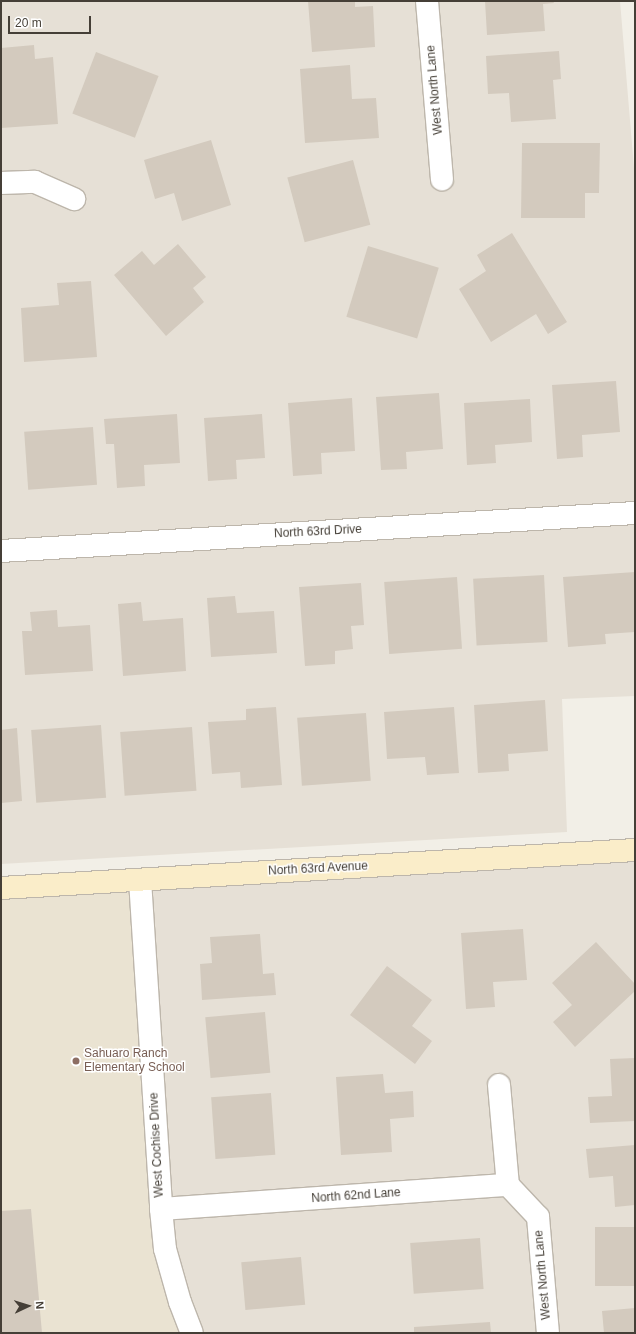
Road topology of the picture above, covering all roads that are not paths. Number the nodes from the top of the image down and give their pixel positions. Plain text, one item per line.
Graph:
1 (427, 1) edge
2 (442, 179) dead end
3 (1, 183) edge
4 (74, 199) dead end
5 (635, 513) edge
6 (1, 551) edge
7 (635, 850) edge
8 (140, 880) junction
9 (1, 888) edge
10 (499, 1085) dead end
11 (508, 1185) junction
12 (161, 1209) junction
13 (192, 1333) edge
14 (548, 1333) edge

1 - 2 street, West North Lane
3 - 4 street
5 - 6 street, North 63rd Drive
7 - 8 street, North 63rd Avenue
8 - 9 street, North 63rd Avenue
8 - 12 street, West Cochise Drive
10 - 11 street
11 - 12 street, North 62nd Lane
11 - 14 street, West North Lane
12 - 13 street, West Cochise Drive

